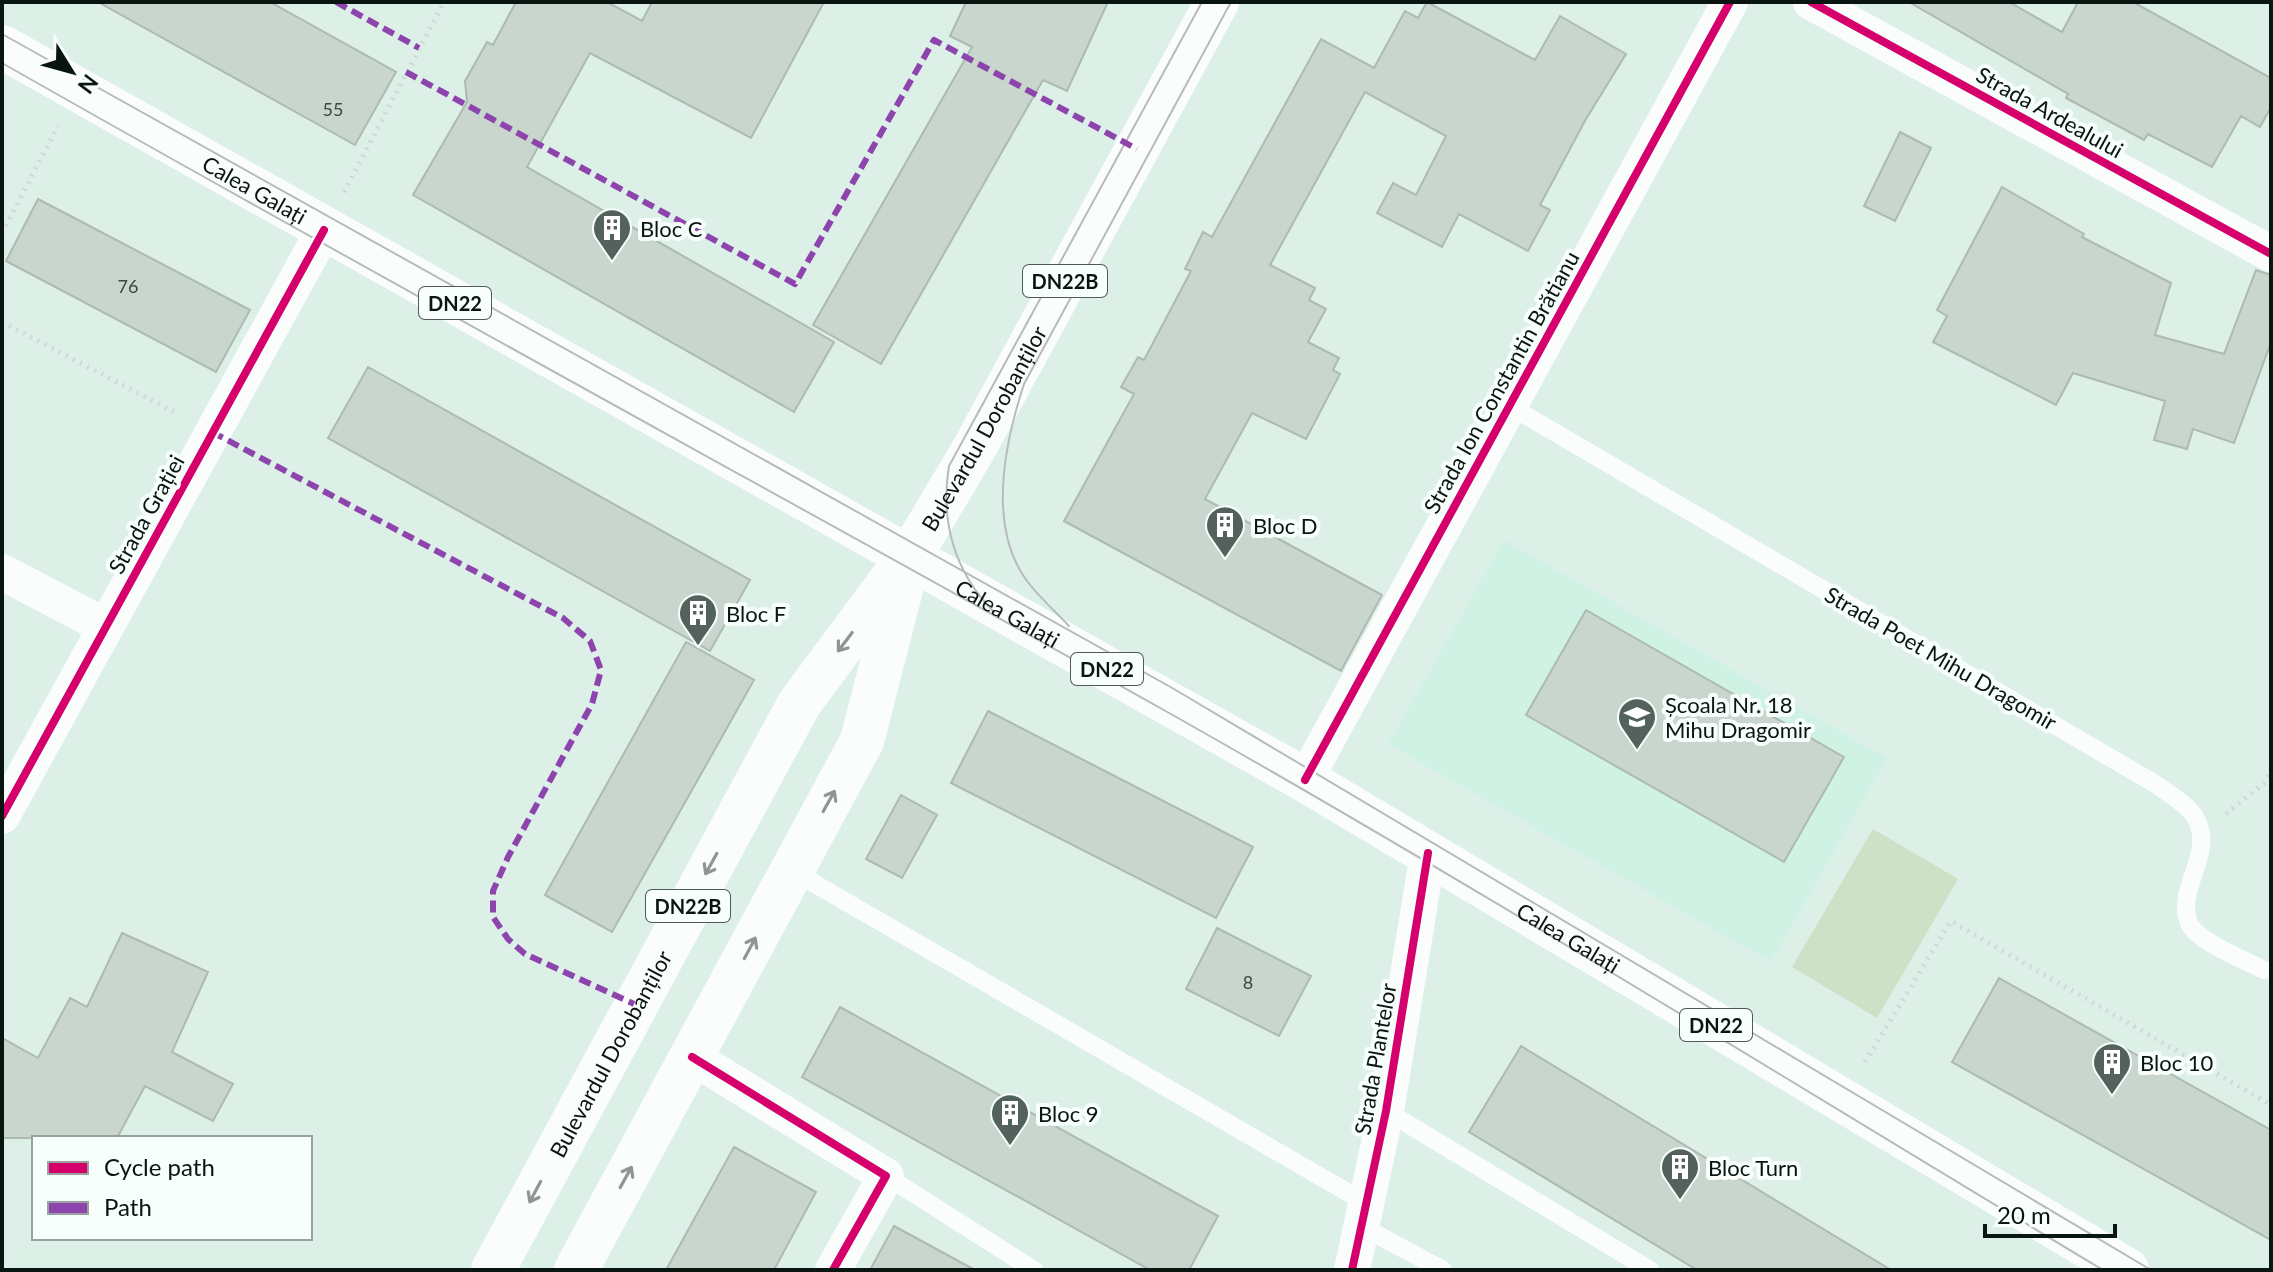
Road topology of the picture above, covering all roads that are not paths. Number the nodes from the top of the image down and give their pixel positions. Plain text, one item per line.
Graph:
1 (1217, 2) edge
2 (1730, 2) edge
3 (1811, 2) edge
4 (2, 47) edge
5 (324, 230) junction
6 (2270, 252) edge
7 (1508, 405) junction
8 (909, 558) junction
9 (2, 572) edge
10 (105, 626) junction
11 (1305, 780) junction
12 (2, 816) edge
13 (1428, 853) junction
14 (791, 870) junction
15 (2264, 970) dead end
16 (692, 1057) junction
17 (1386, 1111) junction
18 (886, 1176) junction
19 (1363, 1214) junction
20 (493, 1270) edge
21 (576, 1270) edge
22 (833, 1270) edge
23 (1034, 1270) edge
24 (1352, 1270) edge
25 (1443, 1270) edge
26 (1650, 1270) edge
27 (2127, 1270) edge

1 - 8 main road, Bulevardul Dorobanților / DN22B
2 - 7 street, Strada Ion Constantin Brătianu
3 - 6 street, Strada Ardealului
4 - 5 main road, Calea Galați / DN22
5 - 8 main road, Calea Galați / DN22
5 - 10 street, Strada Grației
7 - 11 street, Strada Ion Constantin Brătianu
7 - 15 lane, Strada Poet Mihu Dragomir
8 - 11 main road, Calea Galați / DN22
14 -> 8 main road, Bulevardul Dorobanților / DN22B
8 -> 20 main road, Bulevardul Dorobanților / DN22B
9 - 10 street
10 - 12 street, Strada Grației
11 - 13 main road, Calea Galați / DN22
13 - 17 street, Strada Plantelor
13 - 27 main road, Calea Galați / DN22
16 -> 14 main road, Bulevardul Dorobanților / DN22B
14 - 19 lane
16 - 18 street
21 -> 16 main road, Bulevardul Dorobanților / DN22B
17 - 19 street, Strada Plantelor
17 - 26 lane
18 - 22 street
18 - 23 lane
19 - 24 street, Strada Plantelor
19 - 25 lane

